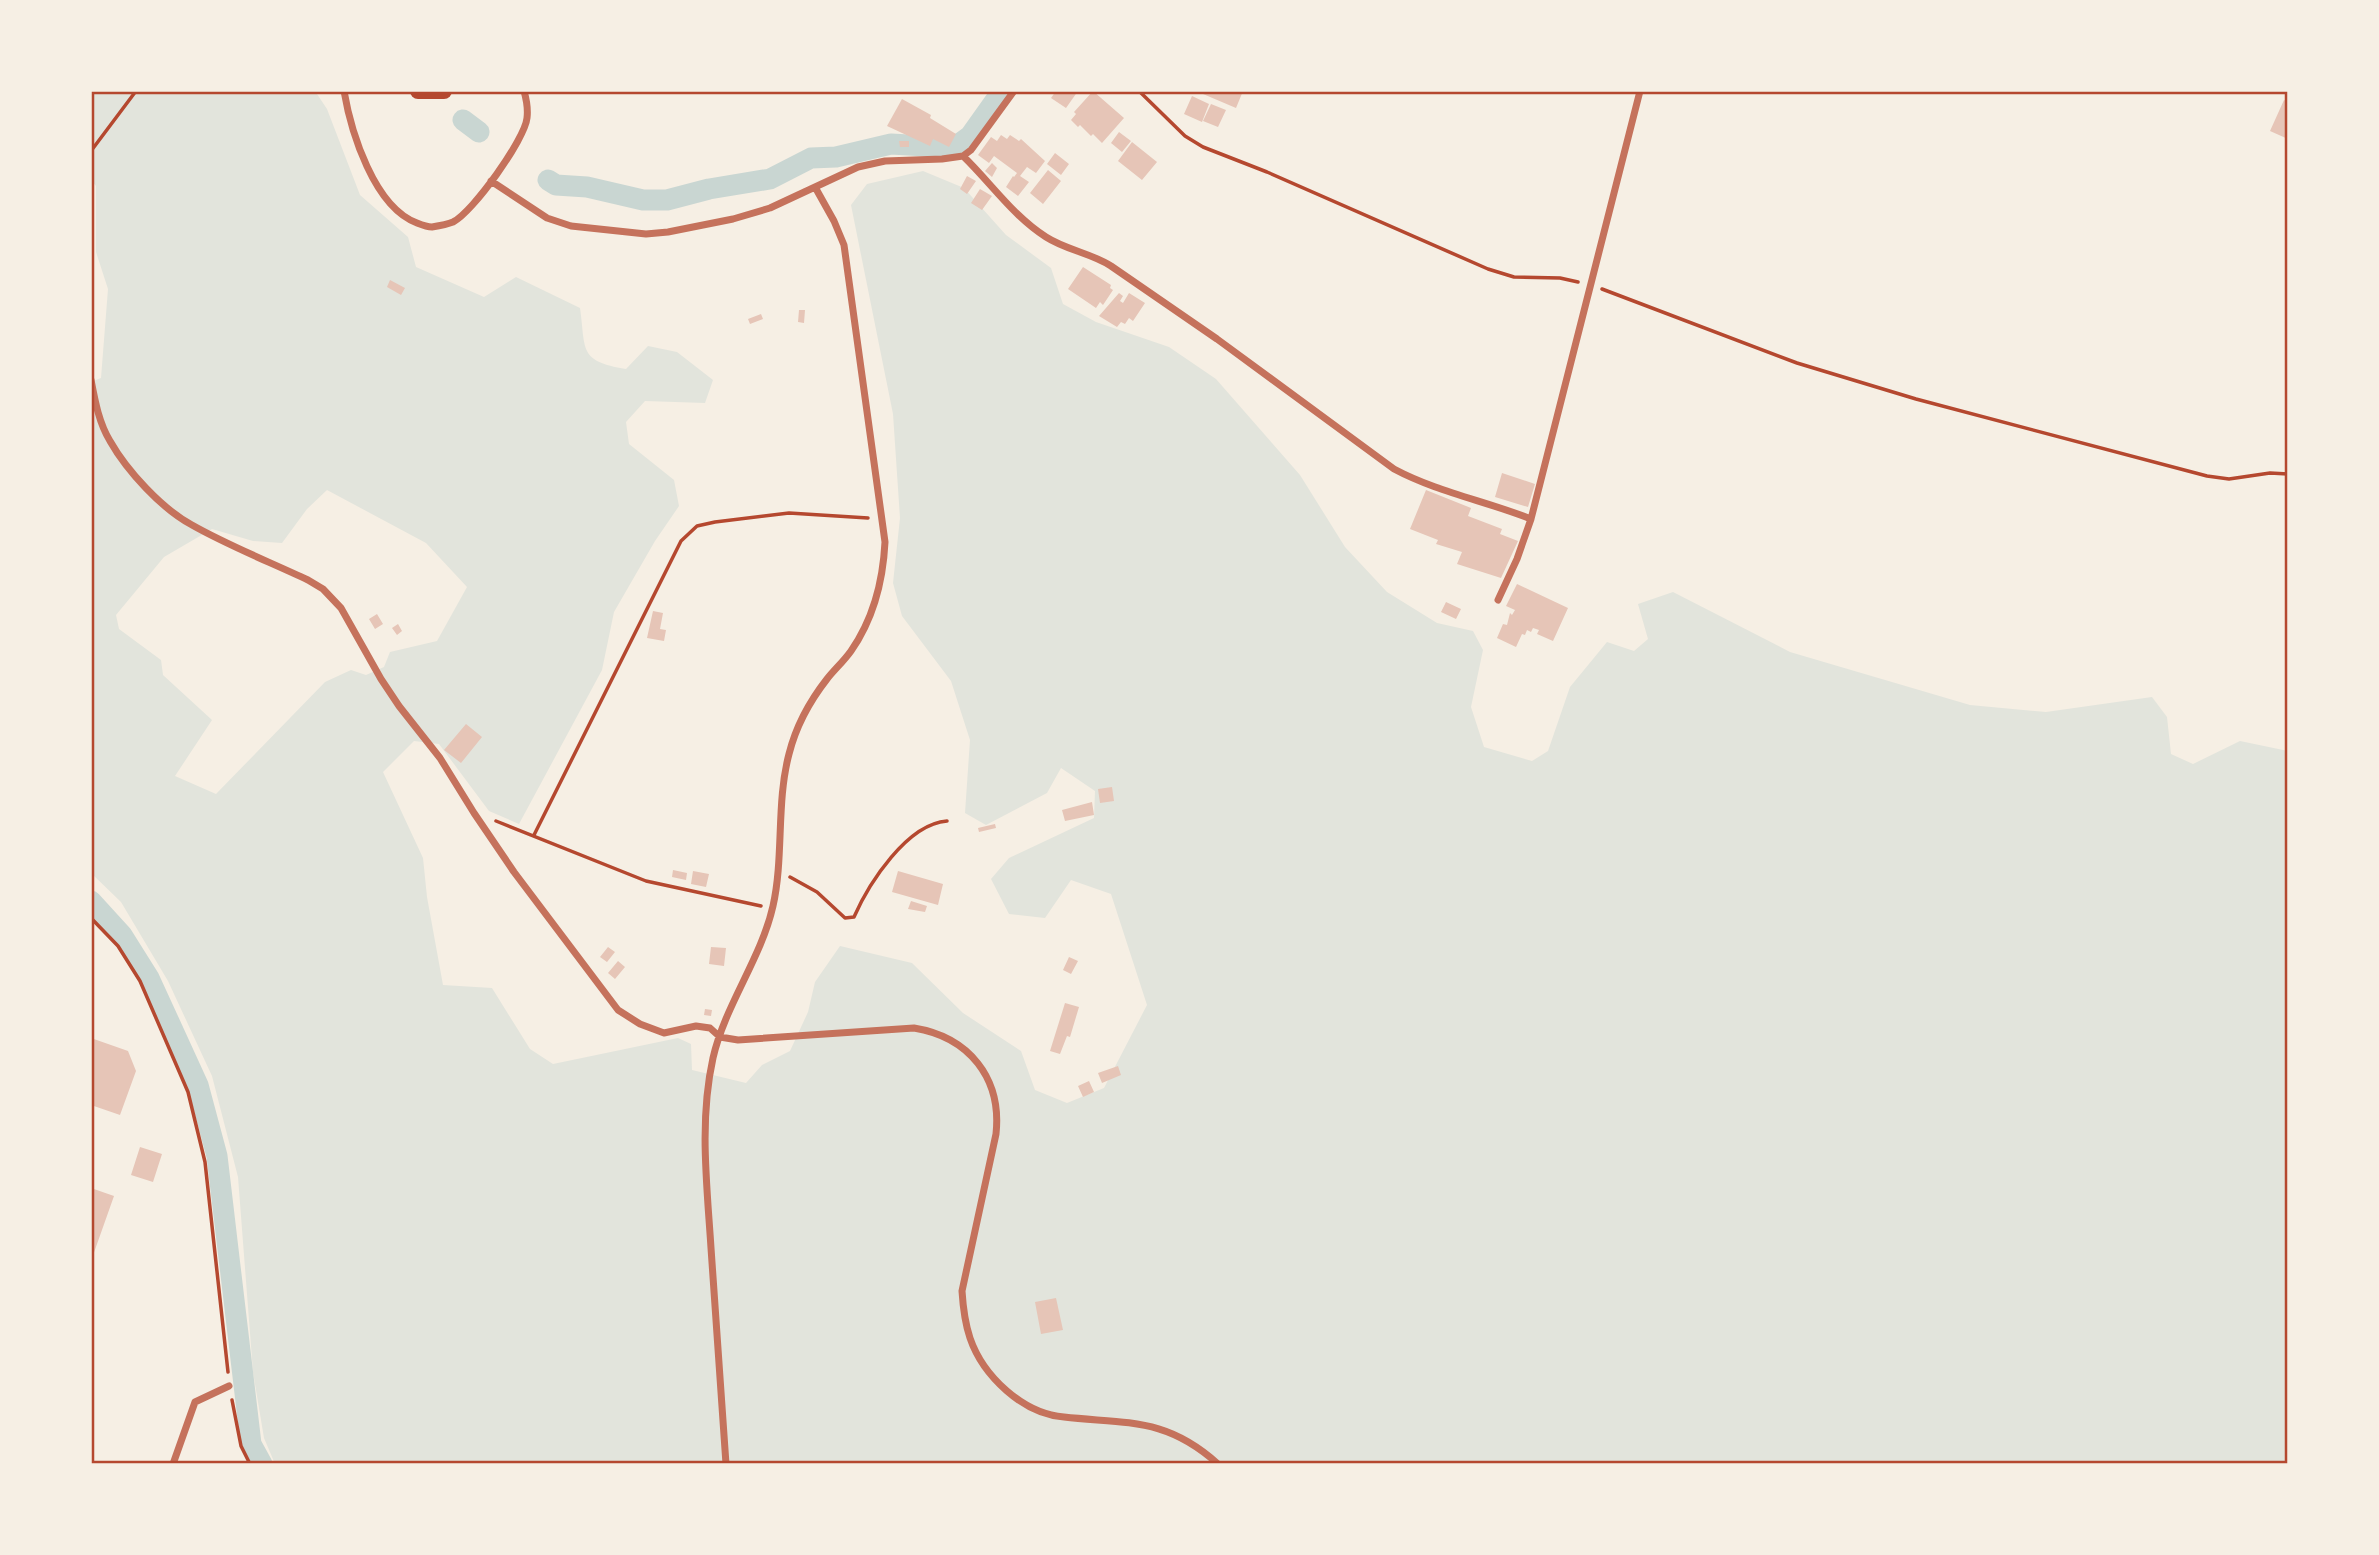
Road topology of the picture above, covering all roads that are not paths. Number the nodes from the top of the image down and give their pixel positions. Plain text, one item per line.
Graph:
1 (344, 91) edge
2 (418, 91) edge
3 (444, 91) edge
4 (523, 91) edge
5 (1014, 91) edge
6 (1640, 91) edge
7 (963, 156) junction
8 (491, 181) junction
9 (815, 187) junction
10 (91, 380) edge
11 (1531, 519) junction
12 (1498, 600) dead end
13 (720, 1037) junction
14 (229, 1386) road end
15 (173, 1464) edge
16 (726, 1464) edge
17 (1218, 1464) edge

1 - 8 street
2 - 3 main road
4 - 8 street
5 - 7 street
6 - 11 street
7 - 9 street
7 - 11 street
8 - 9 street
9 - 13 street
10 - 13 street
11 - 12 street
13 - 16 street
13 - 17 street
14 - 15 street

